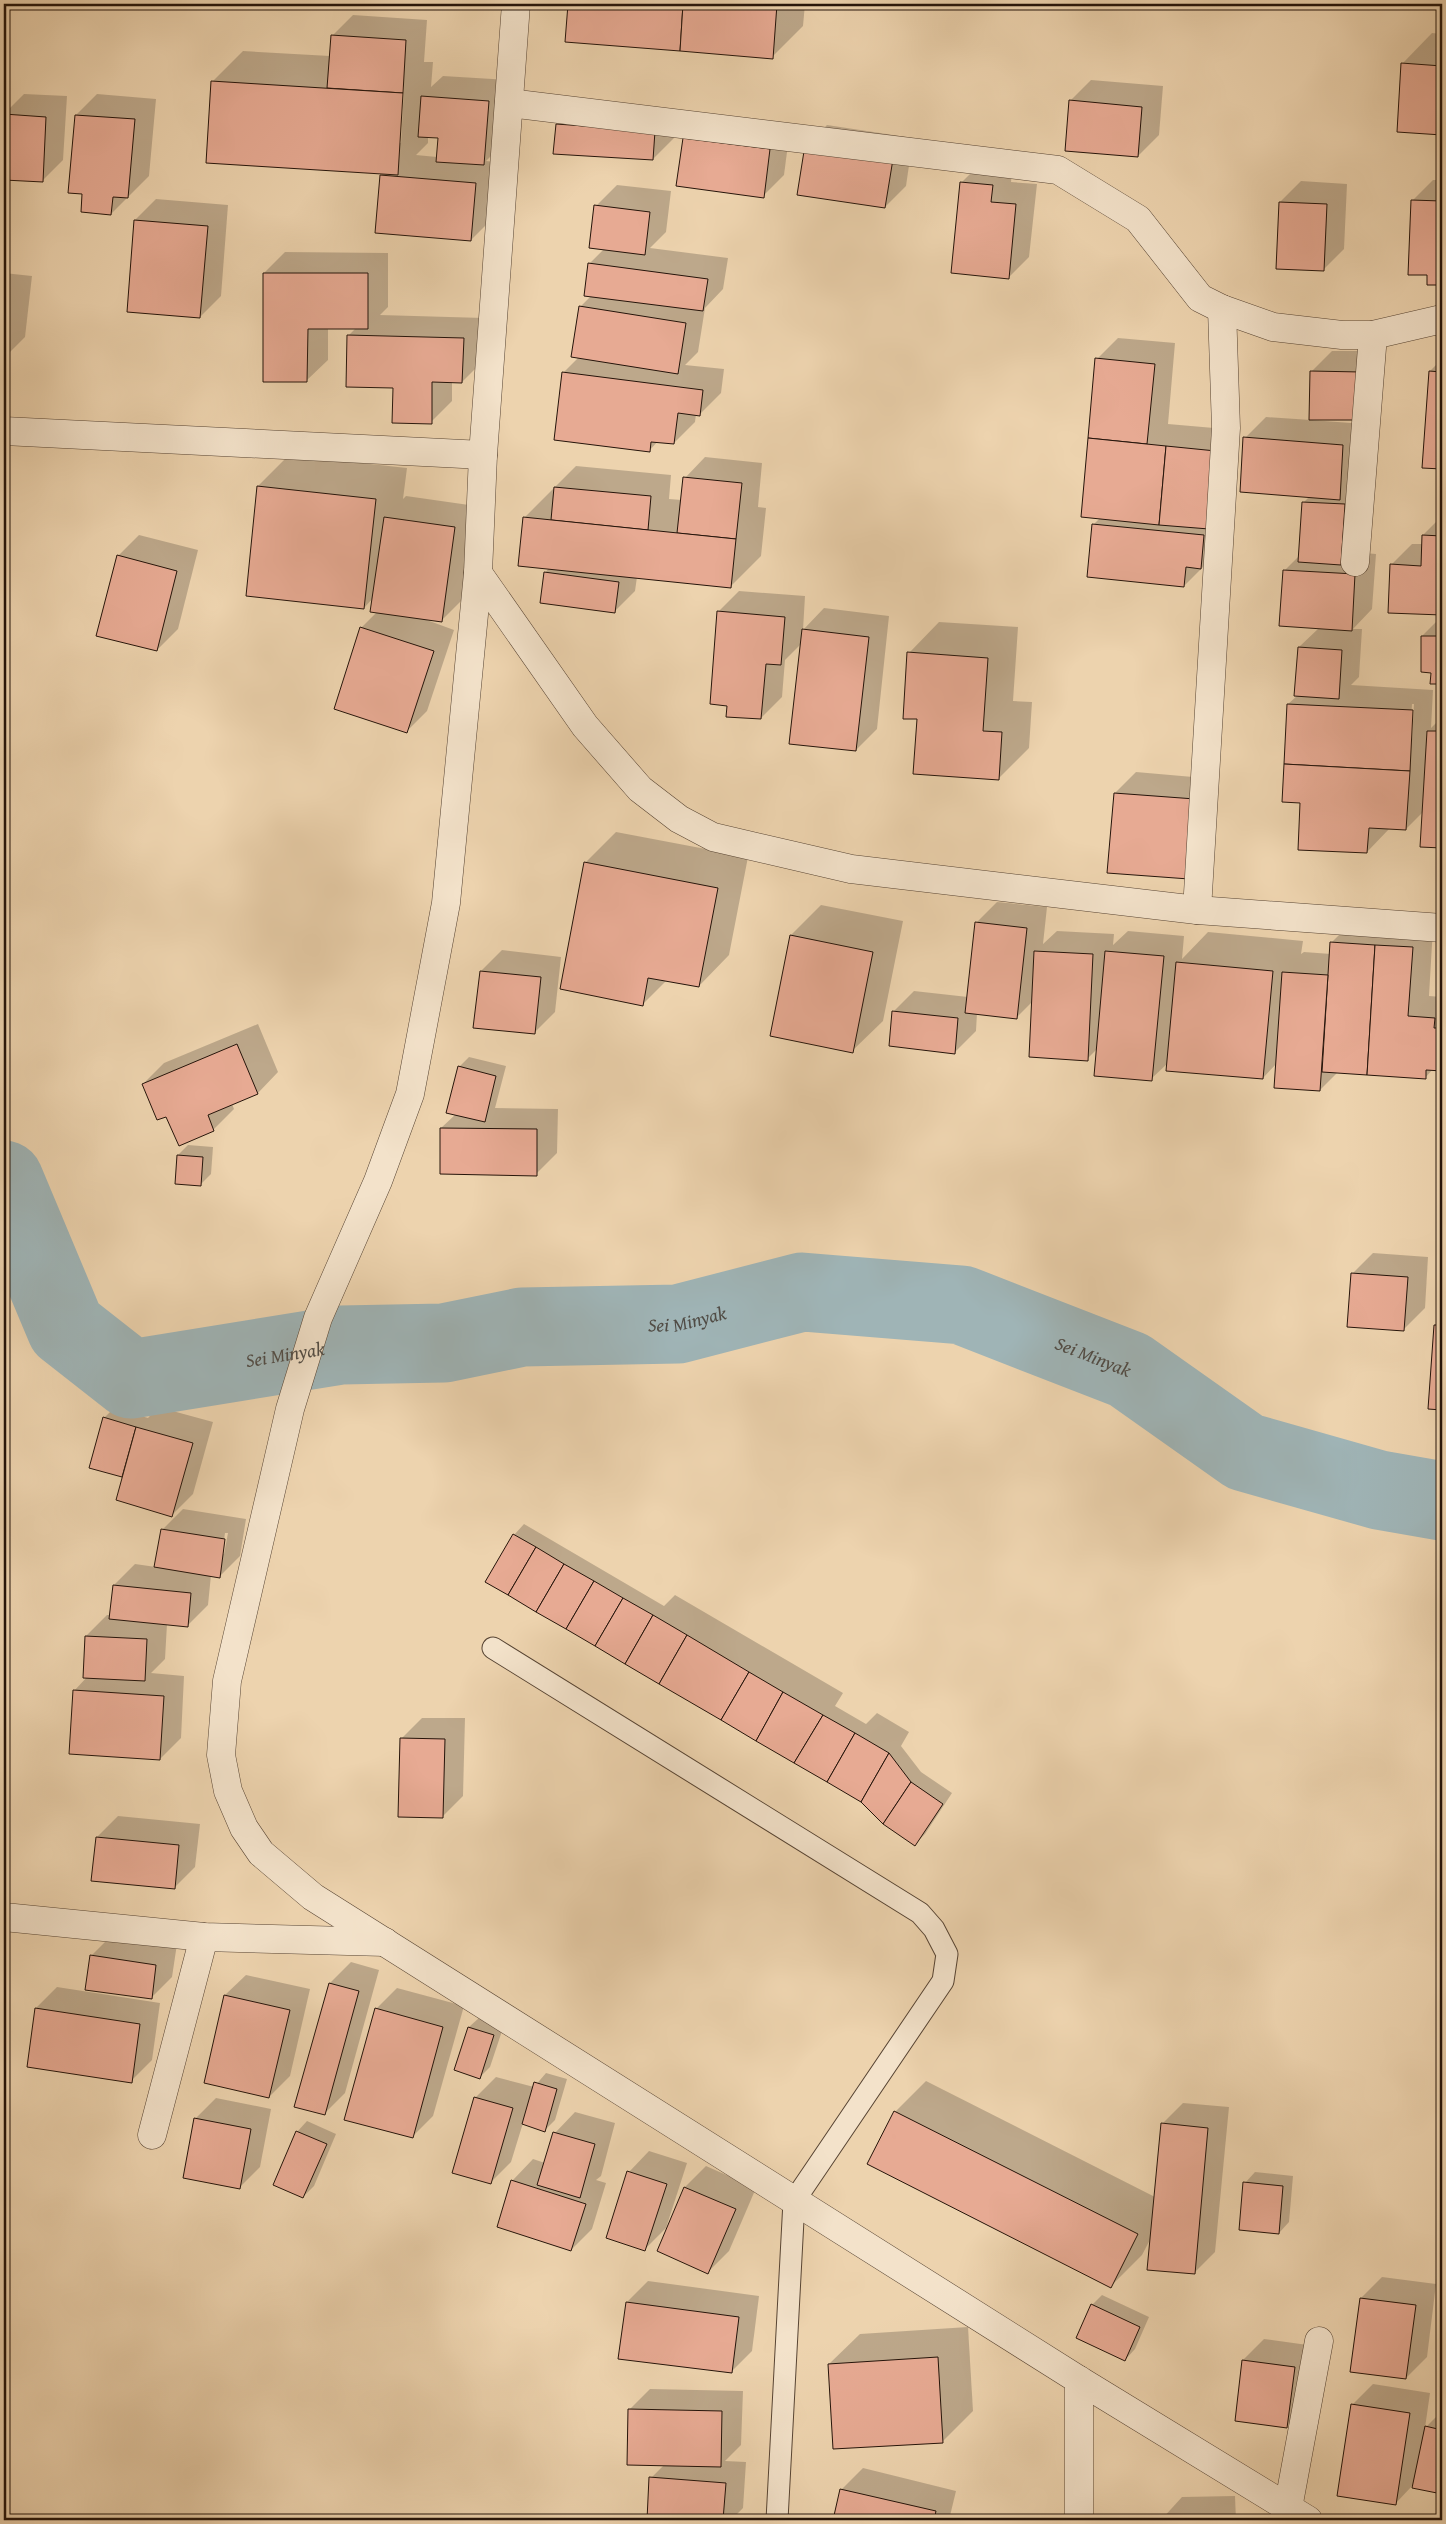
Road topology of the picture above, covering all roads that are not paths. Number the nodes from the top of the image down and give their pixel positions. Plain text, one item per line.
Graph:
1 (516, 4) edge
2 (509, 104) junction
3 (1222, 309) junction
4 (1442, 318) edge
5 (1373, 335) junction
6 (4, 432) edge
7 (483, 455) junction
8 (1355, 562) dead end
9 (478, 573) junction
10 (1197, 910) junction
11 (1442, 928) edge
12 (493, 1648) dead end
13 (4, 1917) edge
14 (204, 1937) junction
15 (386, 1942) junction
16 (152, 2135) dead end
17 (794, 2201) junction
18 (1319, 2341) dead end
19 (1080, 2380) junction
20 (1298, 2514) edge
21 (777, 2520) edge
22 (1079, 2520) edge

1 - 2 street
2 - 3 street
2 - 7 street
3 - 5 street
3 - 10 street
4 - 5 street
5 - 8 street
6 - 7 street
7 - 9 street
9 - 10 street
9 - 15 street
10 - 11 street
12 - 17 lane
13 - 14 street
14 - 15 street
14 - 16 street
15 - 17 street
17 - 19 street
17 - 21 lane
18 - 20 street
19 - 20 street
19 - 22 street

